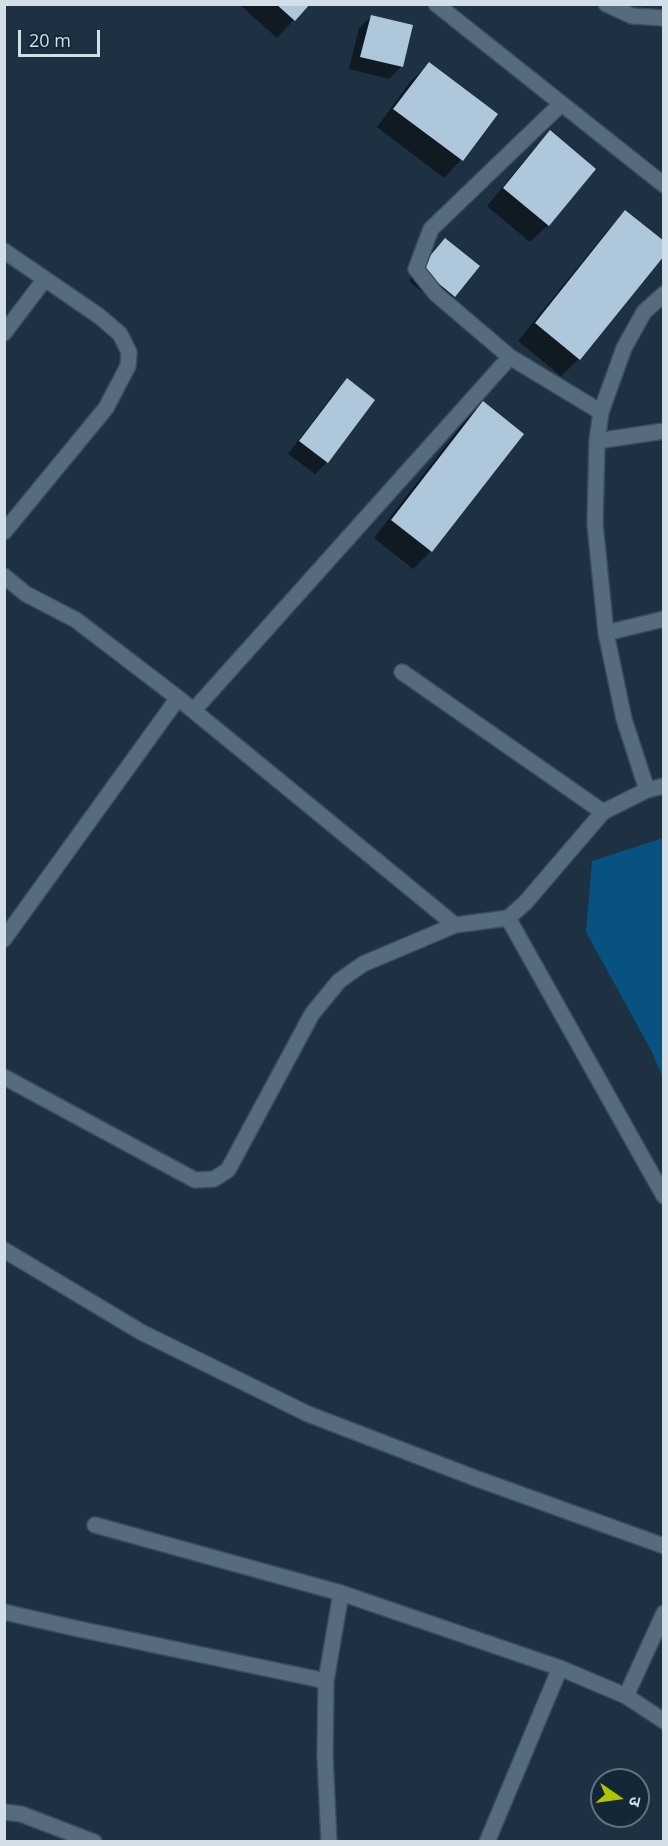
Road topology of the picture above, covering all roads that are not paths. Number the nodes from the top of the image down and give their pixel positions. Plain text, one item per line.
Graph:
1 (436, 4) edge
2 (606, 4) edge
3 (633, 10) edge
4 (663, 18) edge
5 (561, 104) junction
6 (663, 185) edge
7 (4, 251) edge
8 (45, 279) junction
9 (663, 294) edge
10 (4, 333) edge
11 (510, 357) junction
12 (601, 412) junction
13 (663, 431) edge
14 (597, 441) junction
15 (4, 532) edge
16 (4, 576) edge
17 (663, 619) edge
18 (606, 633) junction
19 (402, 672) dead end
20 (178, 698) junction
21 (194, 710) junction
22 (663, 786) edge
23 (647, 790) junction
24 (603, 812) junction
25 (508, 918) junction
26 (455, 925) junction
27 (4, 939) edge
28 (4, 1077) edge
29 (663, 1196) edge
30 (4, 1250) edge
31 (95, 1525) dead end
32 (663, 1545) edge
33 (342, 1593) junction
34 (4, 1612) edge
35 (663, 1613) edge
36 (560, 1668) junction
37 (326, 1681) junction
38 (626, 1696) junction
39 (663, 1721) edge
40 (4, 1812) edge
41 (94, 1842) edge
42 (329, 1842) edge
43 (487, 1842) edge

1 - 5 street
2 - 3 street
3 - 4 street
5 - 6 street
5 - 11 street
7 - 8 street
8 - 10 street
8 - 15 street
9 - 12 street
11 - 12 street
11 - 21 street
12 - 14 street
13 - 14 street
14 - 18 street
16 - 20 street
17 - 18 street
18 - 23 street
19 - 24 street
20 - 21 street
20 - 27 street
21 - 26 street
22 - 23 street
23 - 24 street
24 - 25 street
25 - 26 street
25 - 29 street
26 - 28 street
30 - 32 street
31 - 33 street
33 - 36 street
33 - 37 street
34 - 37 street
35 - 38 street
36 - 38 street
36 - 43 street
37 - 42 street
38 - 39 street
40 - 41 street

